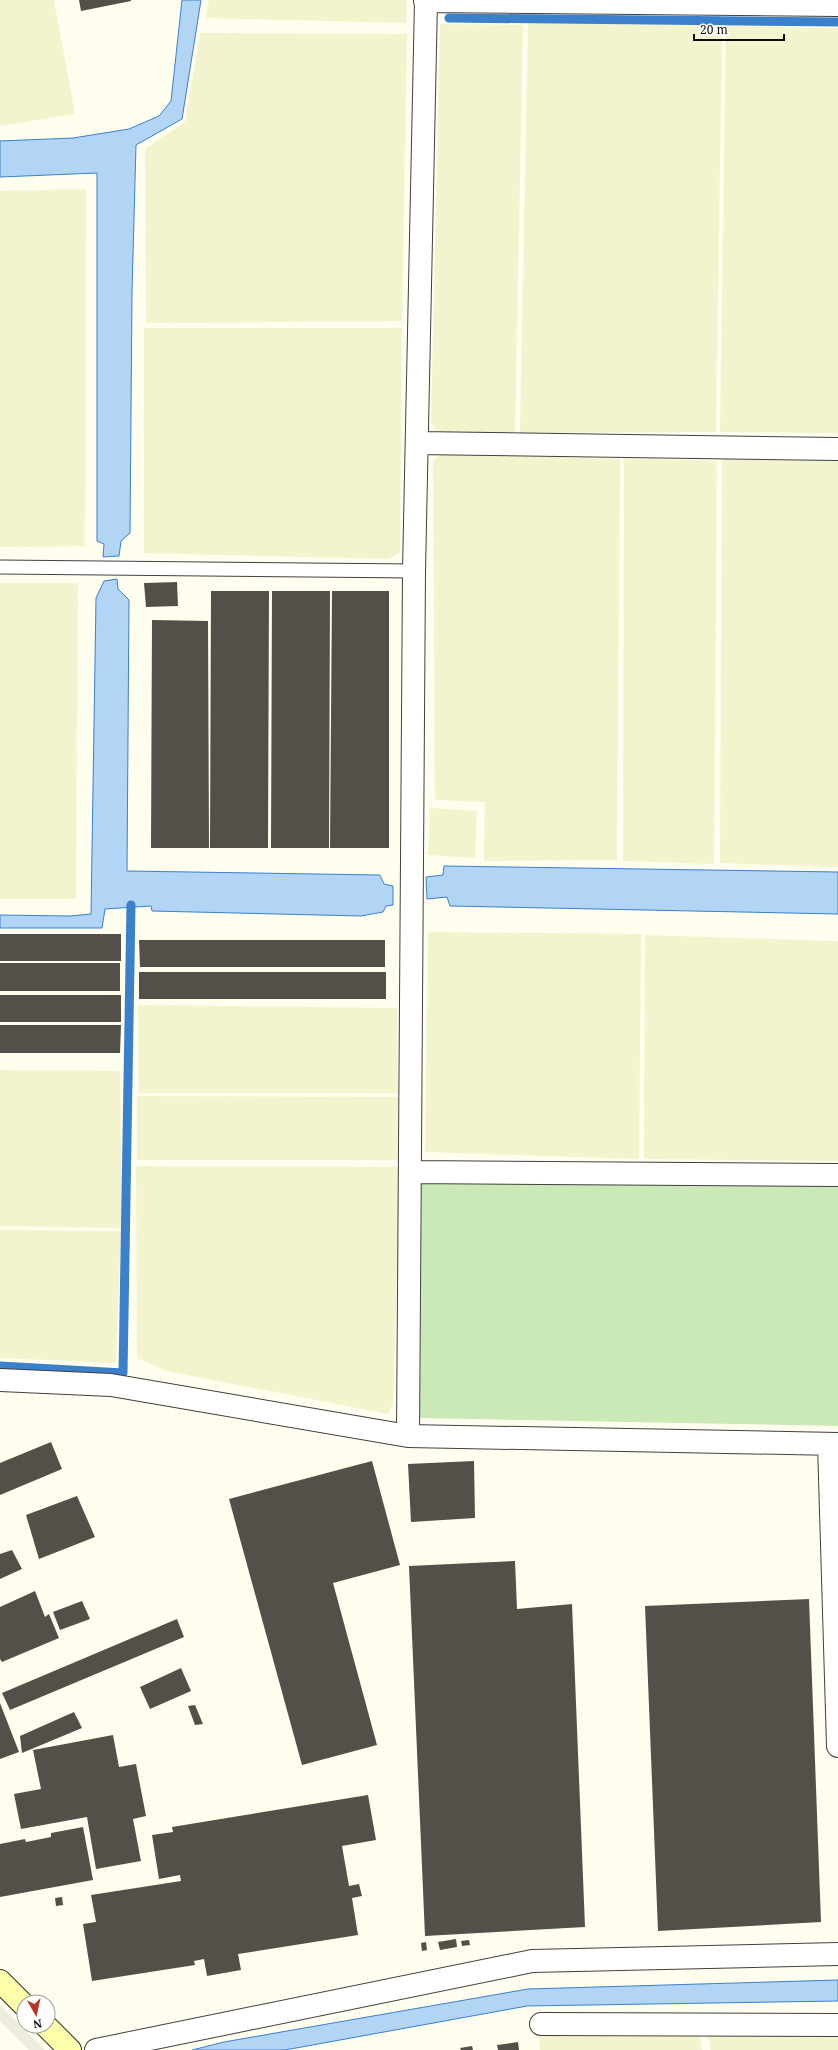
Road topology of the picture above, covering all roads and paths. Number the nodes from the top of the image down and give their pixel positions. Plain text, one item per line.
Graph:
1 (426, 0) edge
2 (838, 5) edge
3 (417, 443) junction
4 (838, 449) edge
5 (0, 567) edge
6 (414, 571) junction
7 (410, 1172) junction
8 (838, 1175) edge
9 (0, 1380) edge
10 (408, 1436) junction
11 (833, 1444) edge
12 (838, 1746) edge
13 (838, 1954) edge
14 (0, 1981) edge
15 (16, 1997) edge
16 (541, 2024) dead end
17 (838, 2026) edge
18 (54, 2034) edge
19 (70, 2050) edge
20 (96, 2050) edge

1 - 2 street
1 - 3 street
3 - 4 street
3 - 6 street
5 - 6 lane
6 - 7 street
7 - 8 street
7 - 10 street
9 - 10 street
10 - 11 street
11 - 12 street
13 - 20 street
14 - 15 main road
16 - 17 street
18 - 19 main road

